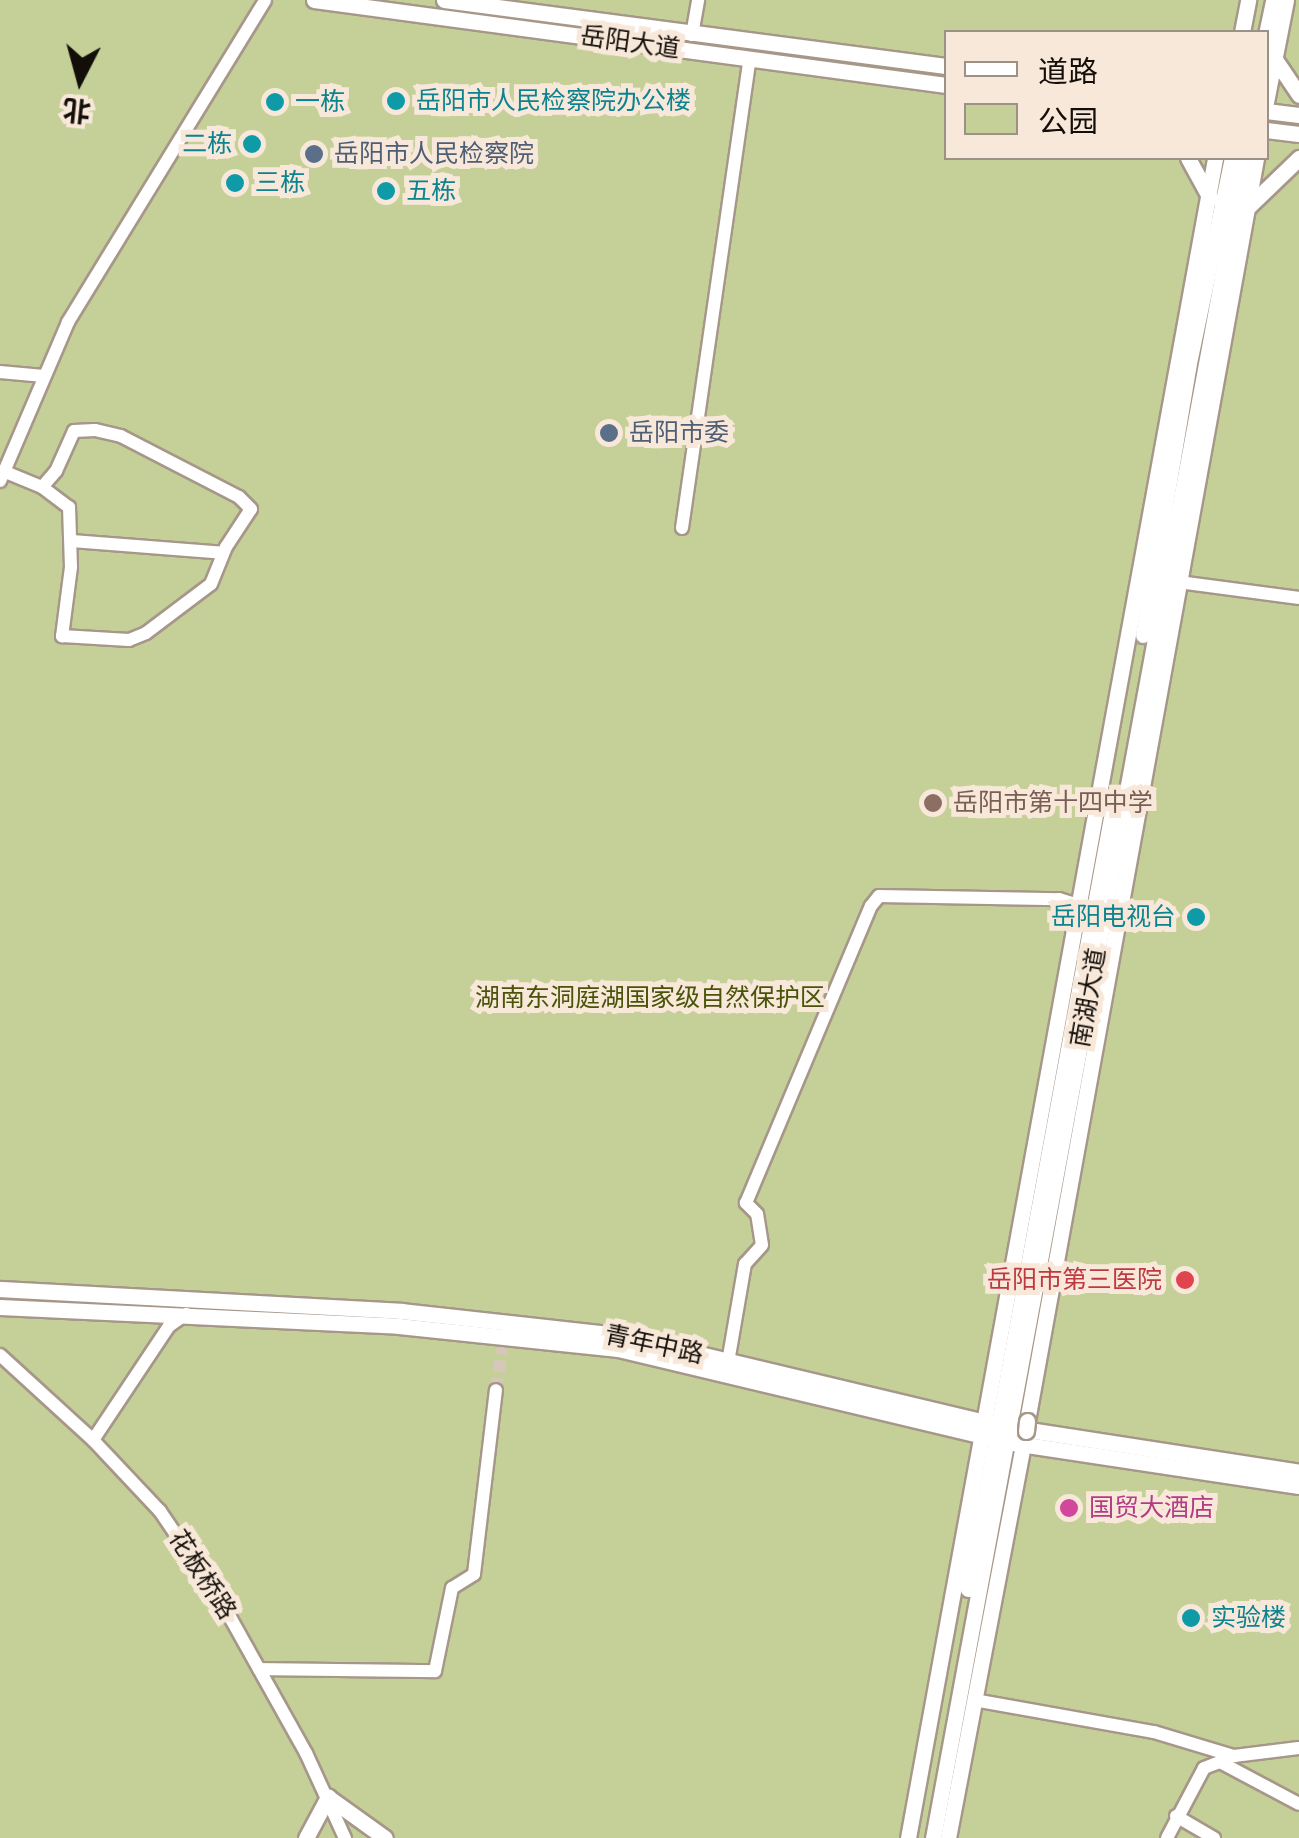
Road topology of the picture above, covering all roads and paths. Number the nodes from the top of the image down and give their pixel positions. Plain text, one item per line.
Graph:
1 (265, 0) edge
2 (314, 0) edge
3 (444, 0) edge
4 (698, 0) edge
5 (1248, 0) edge
6 (1264, 0) edge
7 (1274, 0) edge
8 (1286, 0) edge
9 (1242, 30) edge
10 (1258, 30) edge
11 (1267, 30) edge
12 (692, 35) junction
13 (1271, 52) edge
14 (750, 59) junction
15 (944, 66) edge
16 (944, 85) edge
17 (1299, 95) edge
18 (1269, 111) edge
19 (1299, 116) edge
20 (1269, 130) edge
21 (1299, 134) edge
22 (1299, 158) edge
23 (1189, 160) edge
24 (1216, 160) edge
25 (1232, 160) edge
26 (1243, 160) edge
27 (1256, 160) edge
28 (1208, 194) junction
29 (1247, 208) junction
30 (1225, 222) junction
31 (0, 372) edge
32 (44, 376) junction
33 (1, 476) edge
34 (42, 487) junction
35 (682, 528) dead end
36 (72, 541) junction
37 (223, 553) junction
38 (1179, 582) junction
39 (1299, 598) edge
40 (1079, 904) junction
41 (0, 1289) edge
42 (0, 1307) edge
43 (186, 1314) junction
44 (0, 1355) edge
45 (727, 1368) junction
46 (496, 1390) tunnel mouth
47 (1006, 1432) junction
48 (93, 1440) junction
49 (1299, 1472) edge
50 (1299, 1486) edge
51 (259, 1669) junction
52 (974, 1700) junction
53 (1299, 1748) edge
54 (328, 1796) junction
55 (1299, 1804) edge
56 (1176, 1816) junction
57 (306, 1838) edge
58 (345, 1838) edge
59 (385, 1838) edge
60 (908, 1838) edge
61 (922, 1838) edge
62 (933, 1838) edge
63 (948, 1838) edge
64 (1167, 1838) edge
65 (1214, 1838) edge

1 - 32 street
2 - 14 main road, 岳阳大道
3 - 12 main road, 岳阳大道
4 - 12 street
5 - 9 main road
6 - 10 main road
7 - 11 main road
8 - 13 main road
12 - 15 main road, 岳阳大道
13 - 17 main road
14 - 16 main road, 岳阳大道
14 - 35 street
18 - 19 main road
20 - 21 main road
22 - 29 main road
23 - 28 main road
24 - 28 main road
25 - 30 main road, 南湖大道
26 - 30 main road, 南湖大道
27 - 29 main road
28 - 30 main road
28 - 40 main road
29 - 30 main road
29 - 38 main road
30 - 47 main road, 南湖大道
31 - 32 street
32 - 33 street
33 - 34 street
34 - 36 street
34 - 37 street
36 - 37 street
36 - 37 street
38 - 39 street
38 - 47 main road
40 - 45 street
40 - 47 main road
41 - 45 main road, 青年中路
42 - 43 main road, 青年中路
43 - 45 main road, 青年中路
43 - 48 street
44 - 48 street, 花板桥路
45 - 47 main road, 青年中路
46 - 51 street
47 - 49 main road, 青年中路
47 - 50 main road, 青年中路
47 - 52 main road
47 - 60 main road
47 - 61 main road, 南湖大道
47 - 62 main road, 南湖大道
48 - 51 street, 花板桥路
51 - 54 street, 花板桥路
52 - 53 street
52 - 63 main road
54 - 57 main road
54 - 58 street, 花板桥路
54 - 59 main road
55 - 56 street
56 - 64 street
56 - 65 street

